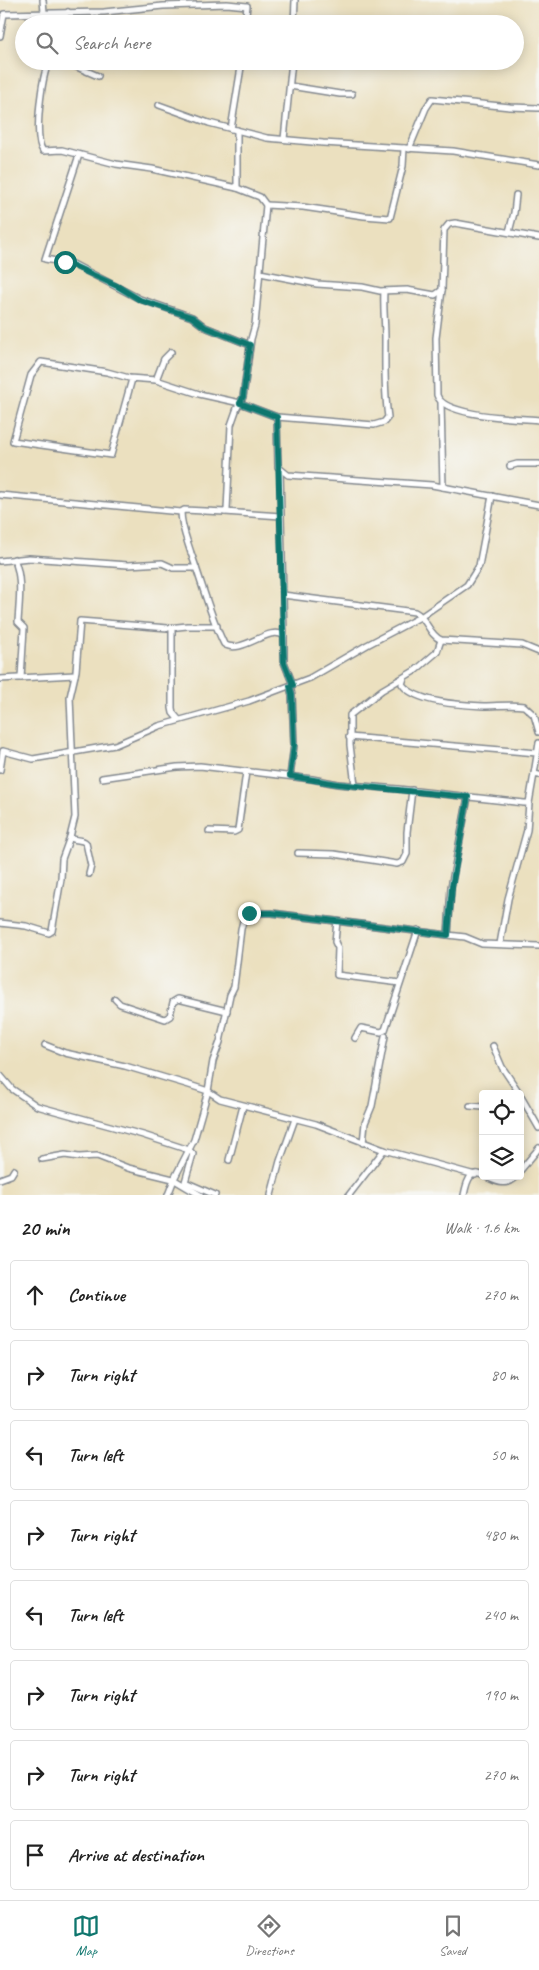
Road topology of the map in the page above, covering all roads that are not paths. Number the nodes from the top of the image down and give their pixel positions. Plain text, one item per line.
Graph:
1 (43, 0) edge
2 (295, 0) edge
3 (44, 12) junction
4 (2, 14) edge
5 (62, 14) joint
6 (246, 15) edge
7 (294, 15) edge
8 (0, 36) edge
9 (46, 70) edge
10 (84, 70) edge
11 (241, 70) edge
12 (291, 70) edge
13 (98, 76) dead end
14 (290, 86) junction
15 (352, 94) dead end
16 (158, 105) dead end
17 (539, 108) edge
18 (234, 130) junction
19 (284, 139) junction
20 (407, 149) junction
21 (79, 155) junction
22 (539, 165) edge
23 (237, 188) junction
24 (516, 195) dead end
25 (266, 205) junction
26 (509, 232) junction
27 (539, 238) edge
28 (260, 273) junction
29 (442, 290) junction
30 (384, 291) junction
31 (435, 295) junction
32 (440, 308) junction
33 (250, 345) junction
34 (171, 352) dead end
35 (132, 378) junction
36 (156, 380) junction
37 (240, 403) junction
38 (441, 403) junction
39 (277, 417) junction
40 (539, 420) edge
41 (539, 464) edge
42 (510, 466) dead end
43 (280, 469) junction
44 (443, 487) junction
45 (0, 495) edge
46 (492, 496) junction
47 (539, 505) edge
48 (181, 512) junction
49 (225, 512) junction
50 (281, 516) junction
51 (14, 559) junction
52 (0, 561) edge
53 (196, 568) junction
54 (283, 595) junction
55 (422, 616) junction
56 (414, 620) junction
57 (426, 623) junction
58 (217, 626) junction
59 (172, 628) junction
60 (284, 636) junction
61 (441, 640) junction
62 (539, 652) edge
63 (75, 675) junction
64 (21, 678) junction
65 (404, 678) junction
66 (0, 679) edge
67 (291, 686) junction
68 (179, 720) junction
69 (539, 732) edge
70 (349, 738) junction
71 (539, 743) edge
72 (2, 751) edge
73 (72, 752) junction
74 (537, 753) junction
75 (0, 770) edge
76 (246, 772) junction
77 (536, 774) edge
78 (290, 776) junction
79 (102, 778) dead end
80 (355, 785) junction
81 (412, 790) junction
82 (468, 797) junction
83 (529, 803) junction
84 (210, 831) dead end
85 (70, 837) junction
86 (298, 853) dead end
87 (89, 874) dead end
88 (337, 921) junction
89 (0, 923) edge
90 (418, 930) junction
91 (448, 935) junction
92 (500, 944) junction
93 (539, 946) edge
94 (400, 983) junction
95 (115, 999) dead end
96 (227, 1011) junction
97 (385, 1036) dead end
98 (355, 1038) dead end
99 (45, 1045) dead end
100 (494, 1046) dead end
101 (0, 1075) edge
102 (517, 1090) edge
103 (208, 1091) junction
104 (524, 1102) edge
105 (243, 1106) junction
106 (470, 1106) dead end
107 (479, 1107) edge
108 (295, 1120) junction
109 (539, 1128) edge
110 (363, 1143) junction
111 (539, 1148) edge
112 (189, 1150) junction
113 (384, 1150) junction
114 (42, 1159) dead end
115 (229, 1160) dead end
116 (524, 1166) edge
117 (14, 1170) dead end
118 (476, 1175) junction
119 (479, 1176) edge
120 (0, 1179) edge
121 (174, 1180) junction
122 (488, 1180) edge
123 (514, 1180) edge
124 (168, 1195) edge
125 (200, 1195) edge
126 (215, 1195) edge
127 (271, 1195) edge
128 (350, 1195) edge
129 (464, 1195) edge

1 - 3 street
2 - 7 street
3 - 4 street
3 - 5 street
4 - 8 street
5 - 6 street
9 - 21 street
10 - 13 street
11 - 18 street
12 - 14 street
14 - 15 street
14 - 19 street
16 - 18 street
17 - 20 street
18 - 19 street
18 - 23 street
19 - 20 street
20 - 22 street
20 - 25 street
21 - 23 street
21 - 33 street
23 - 25 street
24 - 26 street
25 - 28 street
26 - 27 street
26 - 29 street
28 - 30 street
28 - 33 street
29 - 31 street
29 - 32 street
30 - 31 street
30 - 39 street
31 - 32 street
32 - 38 street
33 - 37 street
34 - 36 street
35 - 35 street
35 - 36 street
36 - 37 street
37 - 39 street
37 - 49 street
38 - 40 street
38 - 44 street
39 - 43 street
41 - 42 street
43 - 44 street
43 - 50 street
44 - 46 street
45 - 48 street
46 - 47 street
46 - 55 street
48 - 49 street
48 - 53 street
49 - 50 street
50 - 54 street
51 - 52 street
51 - 53 street
51 - 64 street
53 - 58 street
54 - 55 street
54 - 60 street
55 - 56 street
55 - 57 street
56 - 57 street
56 - 67 street
57 - 61 street
58 - 59 street
58 - 60 street
59 - 63 street
59 - 68 street
60 - 67 street
61 - 62 street
61 - 65 street
63 - 64 street
63 - 73 street
64 - 66 street
65 - 69 street
65 - 70 street
67 - 68 street
67 - 78 street
68 - 73 street
70 - 74 street
70 - 80 street
71 - 74 street
72 - 73 street
72 - 75 street
73 - 85 street
74 - 77 street
76 - 78 street
76 - 79 street
76 - 84 street
77 - 83 street
78 - 80 street
80 - 81 street
81 - 82 street
81 - 86 street
82 - 83 street
82 - 91 street
83 - 92 street
85 - 87 street
85 - 89 street
88 - 90 street
88 - 94 street
88 - 96 street
90 - 91 street
90 - 94 street
91 - 92 street
92 - 93 street
94 - 98 street
95 - 96 street
96 - 103 street
97 - 110 street
99 - 103 street
100 - 102 street
101 - 112 street
103 - 105 street
103 - 112 street
104 - 109 street
105 - 108 street
105 - 115 street
106 - 107 street
108 - 110 street
108 - 127 street
110 - 113 street
111 - 116 street
112 - 121 street
112 - 126 street
113 - 118 street
113 - 128 street
114 - 121 street
117 - 120 street
118 - 119 street
118 - 129 street
121 - 124 street
121 - 125 street
122 - 123 street

